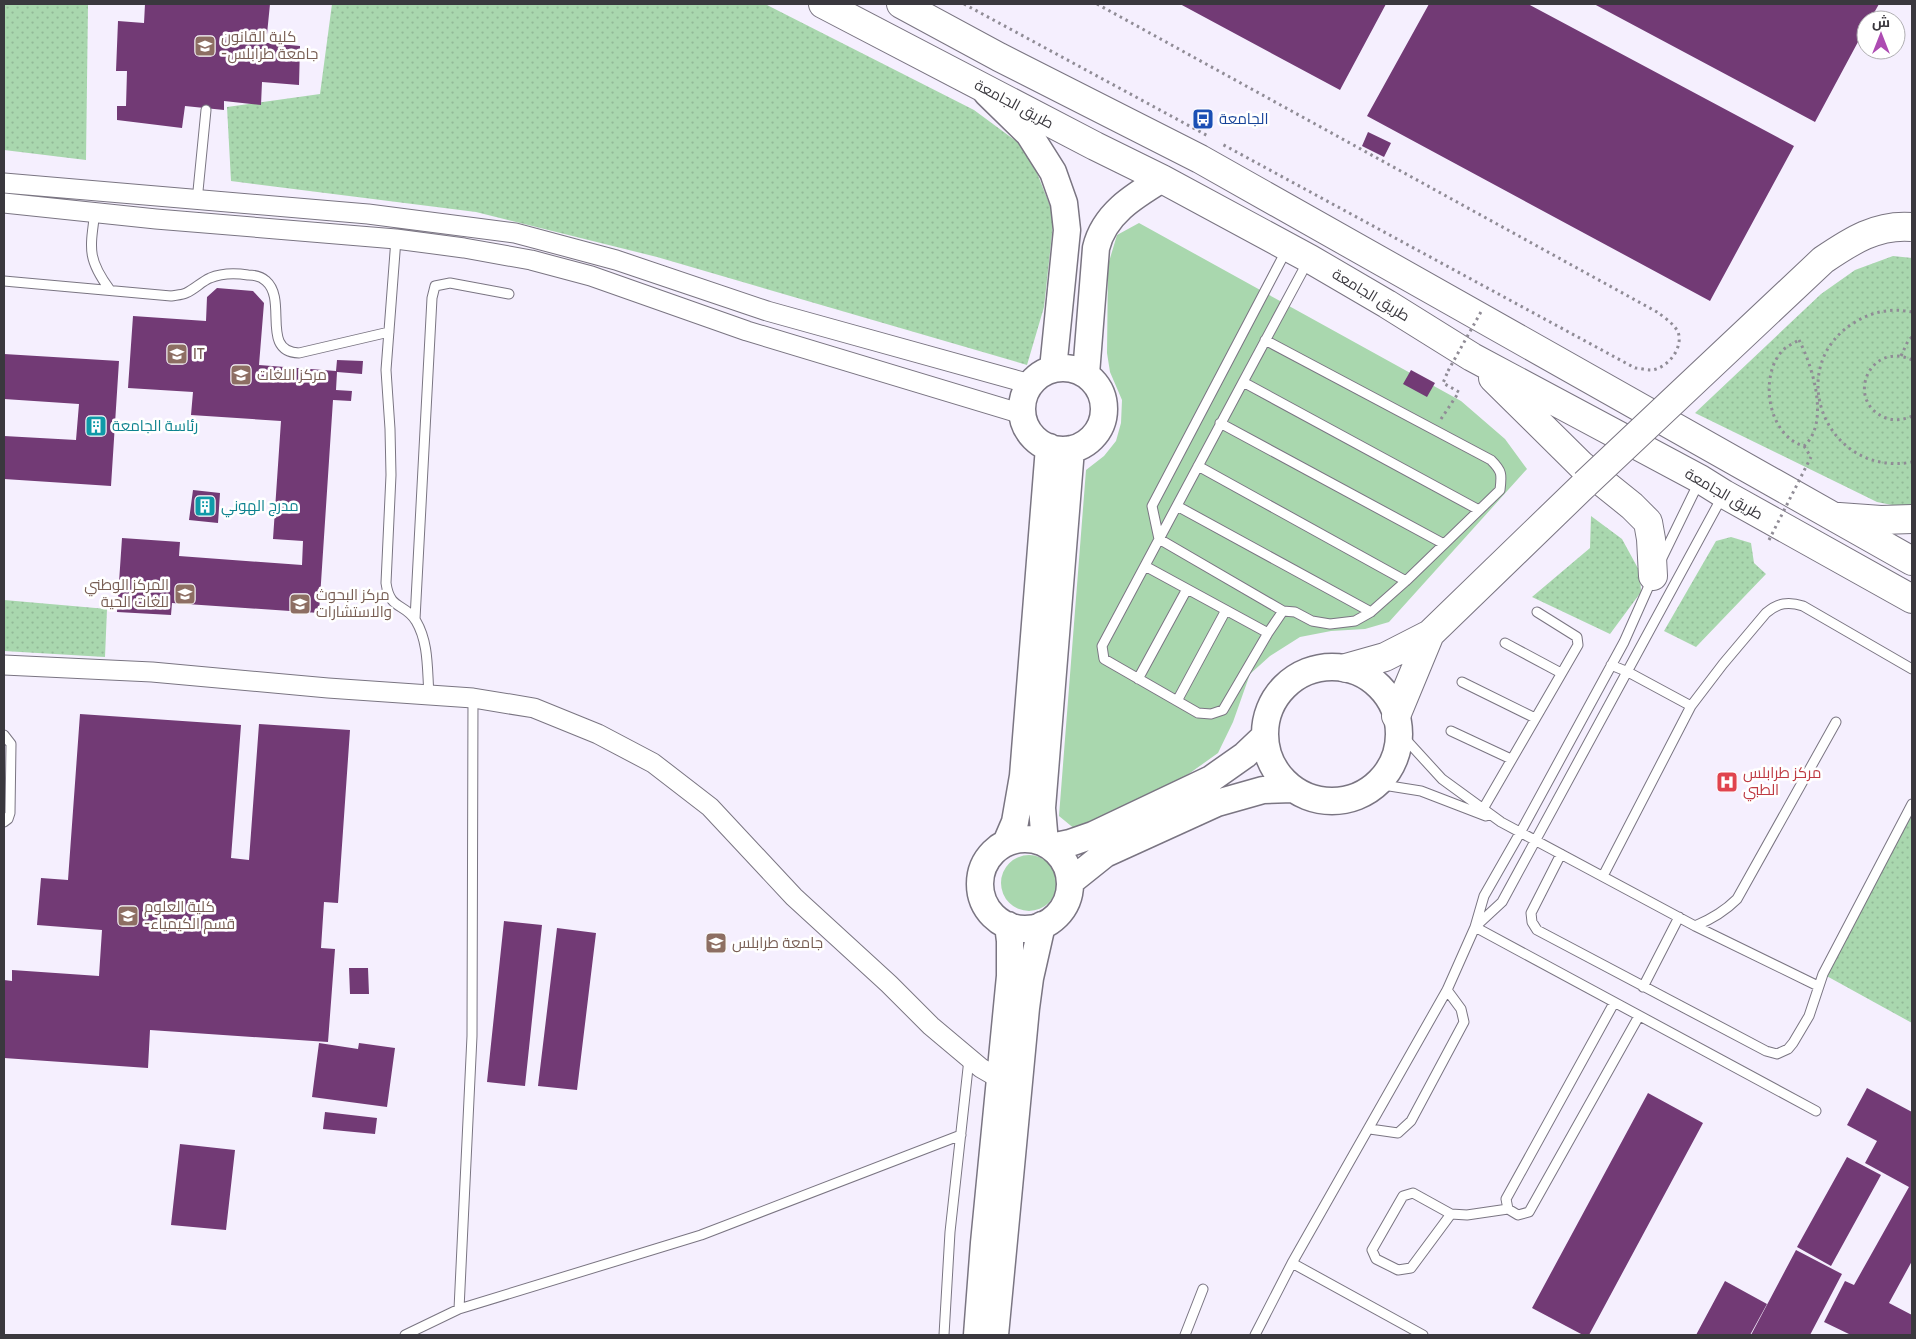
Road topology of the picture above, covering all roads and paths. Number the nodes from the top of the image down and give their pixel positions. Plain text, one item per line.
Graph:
1 (823, 4) edge
2 (901, 4) edge
3 (964, 4) edge
4 (1097, 4) edge
5 (977, 84) junction
6 (206, 110) dead end
7 (1162, 179) junction
8 (4, 183) edge
9 (197, 201) junction
10 (4, 203) edge
11 (95, 212) junction
12 (1912, 227) edge
13 (396, 239) junction
14 (1298, 253) junction
15 (4, 281) edge
16 (110, 290) junction
17 (509, 294) dead end
18 (1482, 310) dead end
19 (1912, 312) edge
20 (389, 332) junction
21 (1912, 337) edge
22 (1265, 340) junction
23 (1902, 356) junction
24 (1472, 357) junction
25 (1912, 360) edge
26 (1053, 369) junction
27 (1086, 374) junction
28 (1243, 382) junction
29 (1030, 384) junction
30 (1022, 414) junction
31 (1911, 417) edge
32 (1220, 423) junction
33 (1433, 429) junction
34 (1804, 446) junction
35 (1060, 448) junction
36 (1912, 462) edge
37 (1198, 466) junction
38 (1700, 480) junction
39 (1724, 494) junction
40 (1177, 506) junction
41 (1479, 510) junction
42 (1833, 516) junction
43 (1912, 520) edge
44 (1159, 539) junction
45 (1769, 540) dead end
46 (1444, 544) junction
47 (1912, 561) edge
48 (1145, 566) junction
49 (1653, 576) junction
50 (1406, 581) junction
51 (1187, 589) junction
52 (1912, 599) edge
53 (1226, 610) junction
54 (1283, 611) junction
55 (1371, 612) junction
56 (1537, 612) dead end
57 (414, 619) junction
58 (1268, 633) junction
59 (1430, 634) junction
60 (1505, 643) dead end
61 (4, 665) edge
62 (1611, 665) junction
63 (1346, 668) junction
64 (1912, 669) edge
65 (1628, 672) junction
66 (1561, 673) junction
67 (1138, 679) junction
68 (1462, 682) dead end
69 (429, 694) junction
70 (473, 698) junction
71 (1177, 702) junction
72 (1691, 706) junction
73 (1535, 718) junction
74 (1836, 722) dead end
75 (1398, 724) junction
76 (1451, 731) dead end
77 (4, 735) edge
78 (1264, 736) junction
79 (1511, 759) junction
80 (1377, 784) junction
81 (1293, 789) junction
82 (1912, 804) edge
83 (1483, 809) junction
84 (4, 822) edge
85 (1501, 822) junction
86 (1520, 833) junction
87 (1536, 841) junction
88 (1006, 843) junction
89 (1048, 845) junction
90 (1561, 854) junction
91 (1603, 876) junction
92 (1070, 882) junction
93 (1679, 917) junction
94 (1008, 925) junction
95 (1042, 925) junction
96 (1695, 926) junction
97 (1475, 927) junction
98 (1818, 986) junction
99 (1643, 987) junction
100 (1447, 990) junction
101 (1614, 1003) junction
102 (1639, 1016) junction
103 (969, 1058) junction
104 (1000, 1079) junction
105 (1816, 1111) dead end
106 (1370, 1128) junction
107 (961, 1136) junction
108 (1508, 1210) junction
109 (1451, 1214) junction
110 (1292, 1263) junction
111 (1203, 1290) dead end
112 (459, 1309) junction
113 (405, 1335) edge
114 (944, 1335) edge
115 (977, 1335) edge
116 (995, 1335) edge
117 (1185, 1335) edge
118 (1255, 1335) edge
119 (1423, 1335) edge

1 - 5 highway, طريق الجامعة
2 - 42 highway
3 - 4 path
5 - 7 highway, طريق الجامعة
5 - 26 street
6 - 9 lane
7 - 14 highway, طريق الجامعة
7 - 27 street
8 - 9 street
9 - 29 street
10 - 11 street
11 - 13 street
11 - 16 lane
12 - 59 highway, bridge
13 - 20 lane
13 - 30 street
14 - 22 lane
14 - 24 highway, طريق الجامعة
14 - 44 lane
15 - 16 lane
16 - 20 lane
17 - 57 lane
18 - 33 path, bridge
19 - 36 path
20 - 57 lane
21 - 23 path
22 - 28 lane
22 - 33 lane
23 - 25 path
23 - 31 path
24 - 38 highway, طريق الجامعة
24 - 49 highway
26 - 27 street
26 - 29 street
27 - 35 street
28 - 32 lane
28 - 41 lane
29 - 30 street
30 - 35 street
32 - 37 lane
32 - 46 lane
33 - 41 lane
34 - 34 path
34 - 45 path, bridge
35 - 88 street
35 - 89 street
37 - 40 lane
37 - 50 lane
38 - 39 highway, طريق الجامعة
38 - 49 lane
39 - 52 highway, طريق الجامعة
39 - 65 lane
40 - 44 lane
40 - 55 lane
41 - 46 lane
42 - 43 highway
42 - 47 highway
44 - 48 lane
44 - 54 lane
46 - 50 lane
48 - 51 lane
48 - 67 lane
49 - 62 lane
50 - 55 lane
51 - 53 lane
51 - 67 lane
53 - 58 lane
53 - 71 lane
54 - 55 lane
54 - 58 lane
56 - 66 lane
57 - 69 lane
58 - 71 lane
59 - 63 highway
59 - 75 highway
60 - 66 lane
61 - 69 street
62 - 65 lane
62 - 86 lane
63 - 75 street
63 - 78 street
64 - 72 lane
65 - 72 lane
65 - 87 lane
66 - 73 lane
67 - 71 lane
68 - 73 lane
69 - 70 street
70 - 103 street
70 - 112 lane
72 - 91 lane
73 - 79 lane
74 - 96 lane
75 - 80 street
75 - 83 lane
76 - 79 lane
77 - 84 lane
78 - 81 street
78 - 89 street
79 - 83 lane
80 - 81 street
80 - 85 lane
81 - 92 street
82 - 98 lane
83 - 85 lane
85 - 86 lane
86 - 87 lane
86 - 97 lane
87 - 90 lane
87 - 97 lane
88 - 89 street
88 - 94 street
89 - 92 street
90 - 91 lane
90 - 99 lane
91 - 93 lane
92 - 95 street
93 - 96 lane
93 - 99 lane
94 - 95 street
94 - 104 street
95 - 116 street
96 - 98 lane
97 - 100 lane
97 - 101 lane
98 - 99 lane
100 - 106 lane
100 - 106 lane
101 - 102 lane
101 - 108 lane
102 - 105 lane
102 - 108 lane
103 - 104 street
103 - 107 lane
104 - 115 street
106 - 110 lane
107 - 112 lane
107 - 114 lane
108 - 109 lane
109 - 109 lane
110 - 118 lane
110 - 119 lane
111 - 117 lane
112 - 113 lane

